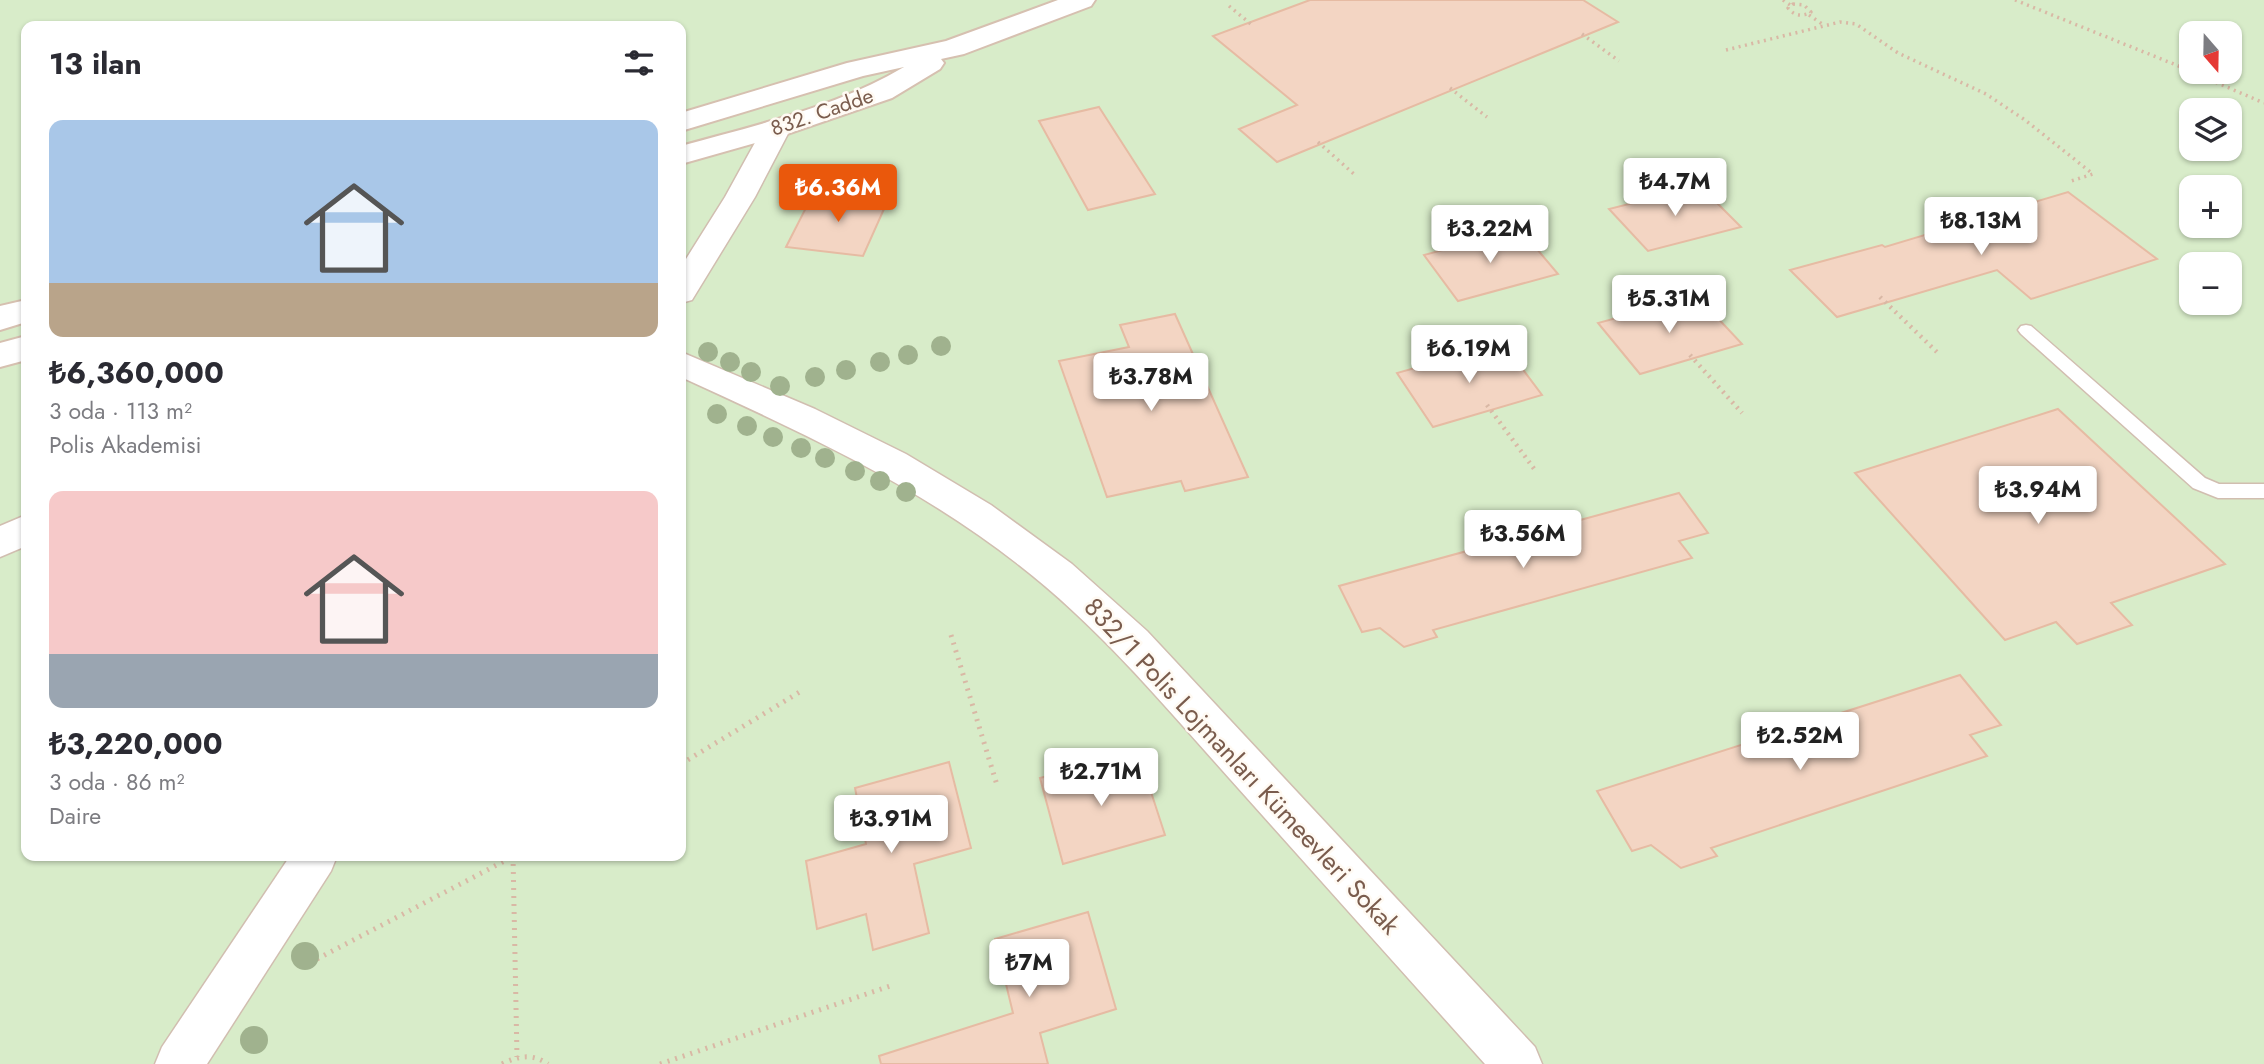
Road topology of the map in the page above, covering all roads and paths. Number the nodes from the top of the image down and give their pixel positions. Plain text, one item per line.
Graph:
1 (1083, 0) edge
2 (1783, 0) edge
3 (2015, 0) edge
4 (1790, 5) junction
5 (1229, 6) dead end
6 (1808, 15) junction
7 (1252, 25) dead end
8 (1826, 26) junction
9 (1581, 34) dead end
10 (954, 48) junction
11 (1726, 50) dead end
12 (1619, 61) dead end
13 (2179, 67) edge
14 (2219, 84) edge
15 (1450, 88) dead end
16 (2264, 103) edge
17 (1487, 117) dead end
18 (686, 120) edge
19 (777, 128) junction
20 (1318, 142) dead end
21 (686, 154) edge
22 (1355, 175) dead end
23 (1637, 182) dead end
24 (2068, 182) dead end
25 (1655, 201) dead end
26 (1454, 225) dead end
27 (719, 230) junction
28 (686, 244) edge
29 (1471, 245) dead end
30 (686, 284) edge
31 (1880, 297) dead end
32 (21, 312) edge
33 (0, 318) edge
34 (2026, 330) dead end
35 (21, 349) edge
36 (0, 355) edge
37 (1690, 355) dead end
38 (1940, 355) dead end
39 (686, 366) edge
40 (1487, 405) dead end
41 (1742, 413) dead end
42 (1535, 470) dead end
43 (2264, 491) edge
44 (21, 532) edge
45 (0, 542) edge
46 (951, 635) dead end
47 (803, 690) dead end
48 (686, 761) edge
49 (998, 785) dead end
50 (312, 861) edge
51 (503, 861) edge
52 (513, 861) edge
53 (317, 959) dead end
54 (893, 985) dead end
55 (517, 1057) junction
56 (179, 1064) edge
57 (502, 1064) edge
58 (548, 1064) edge
59 (660, 1064) edge
60 (1518, 1064) edge

1 - 10 street, 832. Cadde
2 - 4 path
3 - 13 path
4 - 6 path
4 - 6 path
5 - 7 path
6 - 8 path
8 - 11 path
8 - 24 path
9 - 12 path
10 - 18 street, 832. Cadde
10 - 19 street, 832. Cadde
14 - 16 path
15 - 17 path
19 - 21 street, 832. Cadde
19 - 27 street
20 - 22 path
23 - 25 path
26 - 29 path
27 - 28 street
27 - 30 street
31 - 38 path
32 - 33 street
34 - 43 lane
35 - 36 street
37 - 41 path
39 - 60 street, 832/1 Polis Lojmanları Kümeevleri Sokak
40 - 42 path
44 - 45 street
46 - 49 path
47 - 48 path
50 - 56 street
51 - 53 path
52 - 55 path
54 - 59 path
55 - 57 path
55 - 58 path

